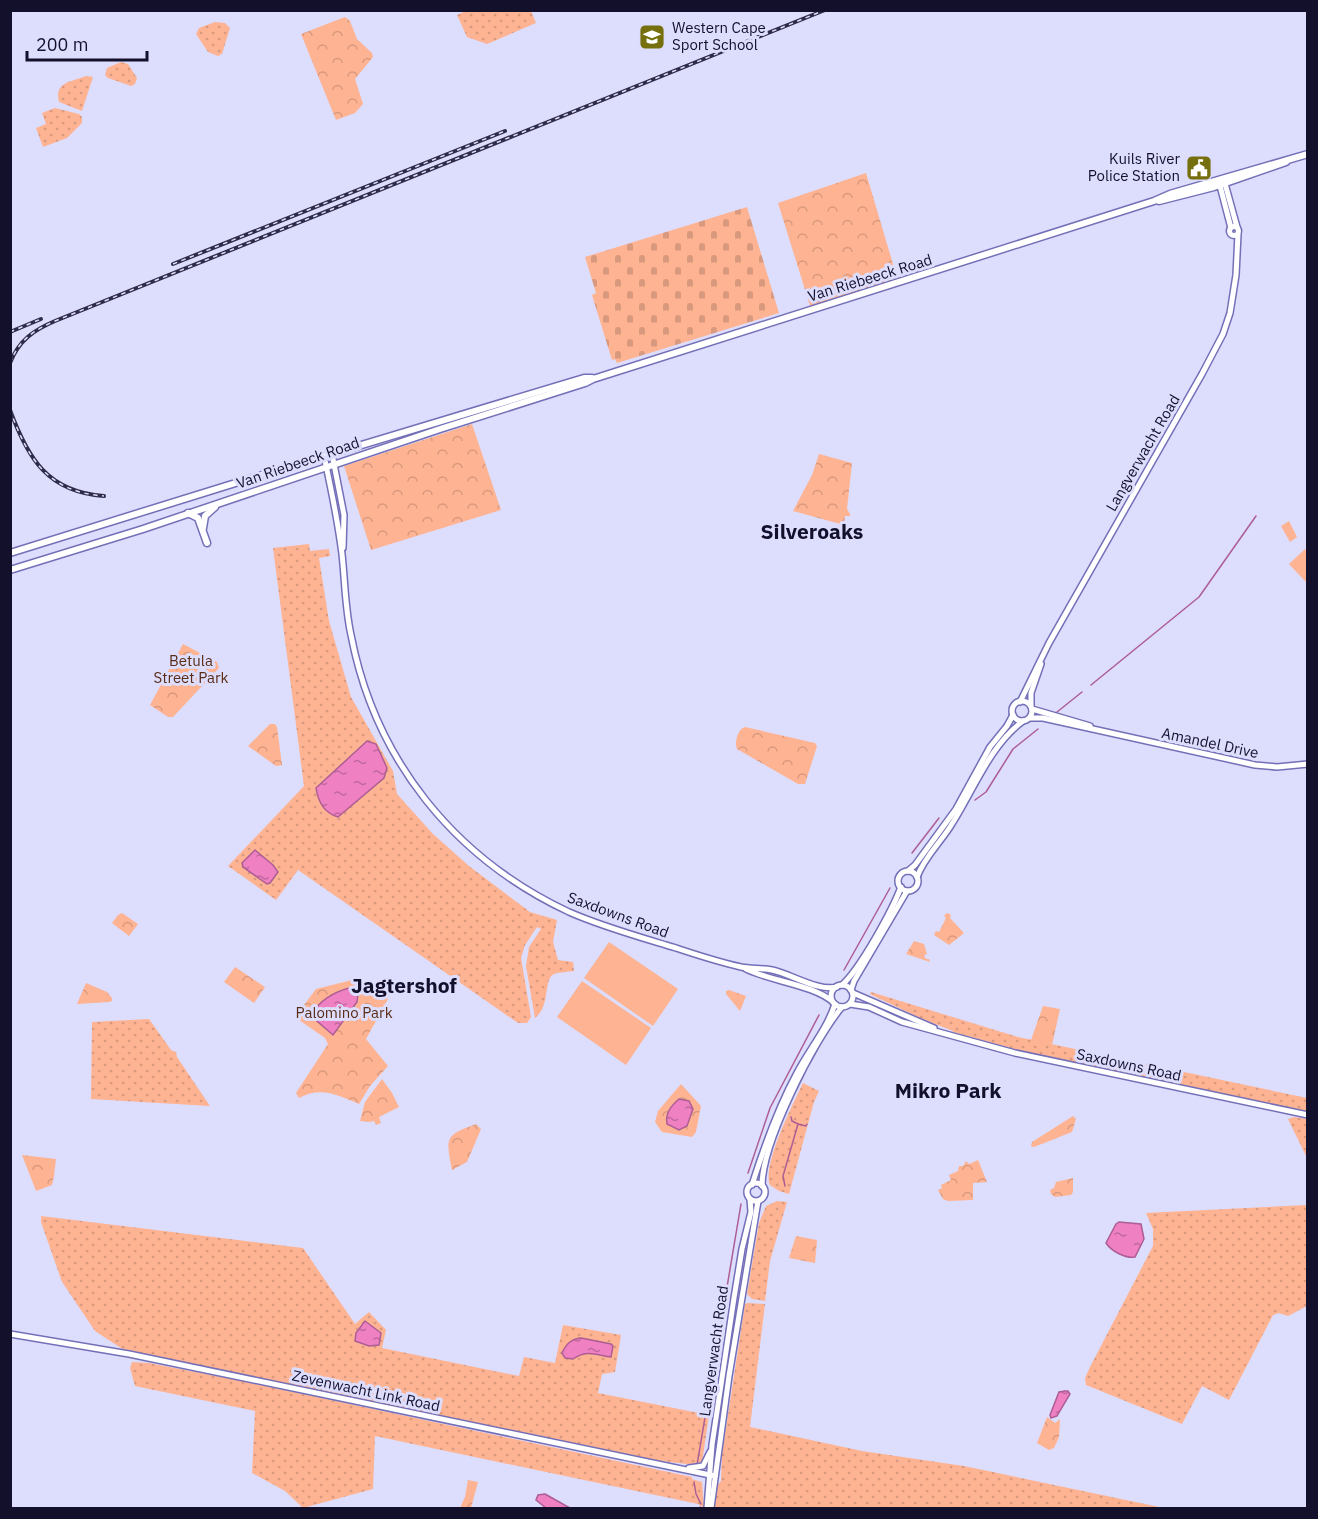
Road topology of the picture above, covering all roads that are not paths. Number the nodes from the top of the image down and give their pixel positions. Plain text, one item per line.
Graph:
1 (1308, 154) edge
2 (1222, 182) junction
3 (593, 378) junction
4 (332, 454) junction
5 (324, 456) junction
6 (334, 463) junction
7 (326, 466) junction
8 (236, 496) junction
9 (188, 513) junction
10 (203, 528) junction
11 (207, 543) dead end
12 (342, 552) junction
13 (10, 554) edge
14 (10, 570) edge
15 (1044, 654) junction
16 (1020, 702) junction
17 (1031, 707) junction
18 (1013, 715) junction
19 (1030, 718) junction
20 (1023, 721) junction
21 (1108, 733) junction
22 (1308, 764) edge
23 (908, 871) junction
24 (917, 877) junction
25 (901, 888) junction
26 (908, 891) junction
27 (744, 968) junction
28 (840, 986) junction
29 (852, 992) junction
30 (834, 1003) junction
31 (850, 1004) junction
32 (843, 1007) junction
33 (946, 1034) junction
34 (1308, 1115) edge
35 (752, 1185) junction
36 (762, 1186) junction
37 (750, 1199) junction
38 (758, 1201) junction
39 (10, 1334) edge
40 (712, 1445) junction
41 (681, 1468) junction
42 (712, 1475) junction
43 (709, 1509) edge

1 - 2 main road, Van Riebeeck Road
2 - 3 main road, Van Riebeeck Road
2 - 15 street, Langverwacht Road
3 - 4 main road, Van Riebeeck Road
3 - 6 main road, Van Riebeeck Road
4 - 5 main road, Van Riebeeck Road
4 - 6 street, Saxdowns Road
5 - 7 street, Saxdowns Road
5 - 13 main road, Van Riebeeck Road
6 - 7 main road, Van Riebeeck Road
6 - 12 street, Saxdowns Road
7 - 8 main road, Van Riebeeck Road
7 - 12 street, Saxdowns Road
8 - 9 main road, Van Riebeeck Road
8 - 10 main road
9 - 10 main road
9 - 14 main road, Van Riebeeck Road
10 - 11 main road
12 - 27 street, Saxdowns Road
15 - 16 street, Langverwacht Road
15 - 17 street, Langverwacht Road
16 - 17 street
16 - 18 street
17 - 19 street
17 - 21 street, Amandel Drive
18 - 20 street
18 - 23 street
19 - 20 street
19 - 21 street, Amandel Drive
20 - 24 street
21 - 22 street, Amandel Drive
23 - 24 street
23 - 25 street
24 - 26 street
25 - 26 street
25 - 28 street
26 - 29 street
27 - 28 street, Saxdowns Road
27 - 30 street, Saxdowns Road
28 - 29 street
28 - 30 street
29 - 31 street
29 - 33 street, Saxdowns Road
30 - 32 street
30 - 35 street
31 - 32 street
31 - 33 street, Saxdowns Road
32 - 36 street
33 - 34 street, Saxdowns Road
35 - 36 street
35 - 37 street
36 - 38 street
37 - 38 street
37 - 40 street, Langverwacht Road
38 - 42 street, Langverwacht Road
39 - 41 street, Zevenwacht Link Road
40 - 41 street
40 - 42 street, Langverwacht Road
41 - 42 street, Zevenwacht Link Road
42 - 43 street, Langverwacht Road

